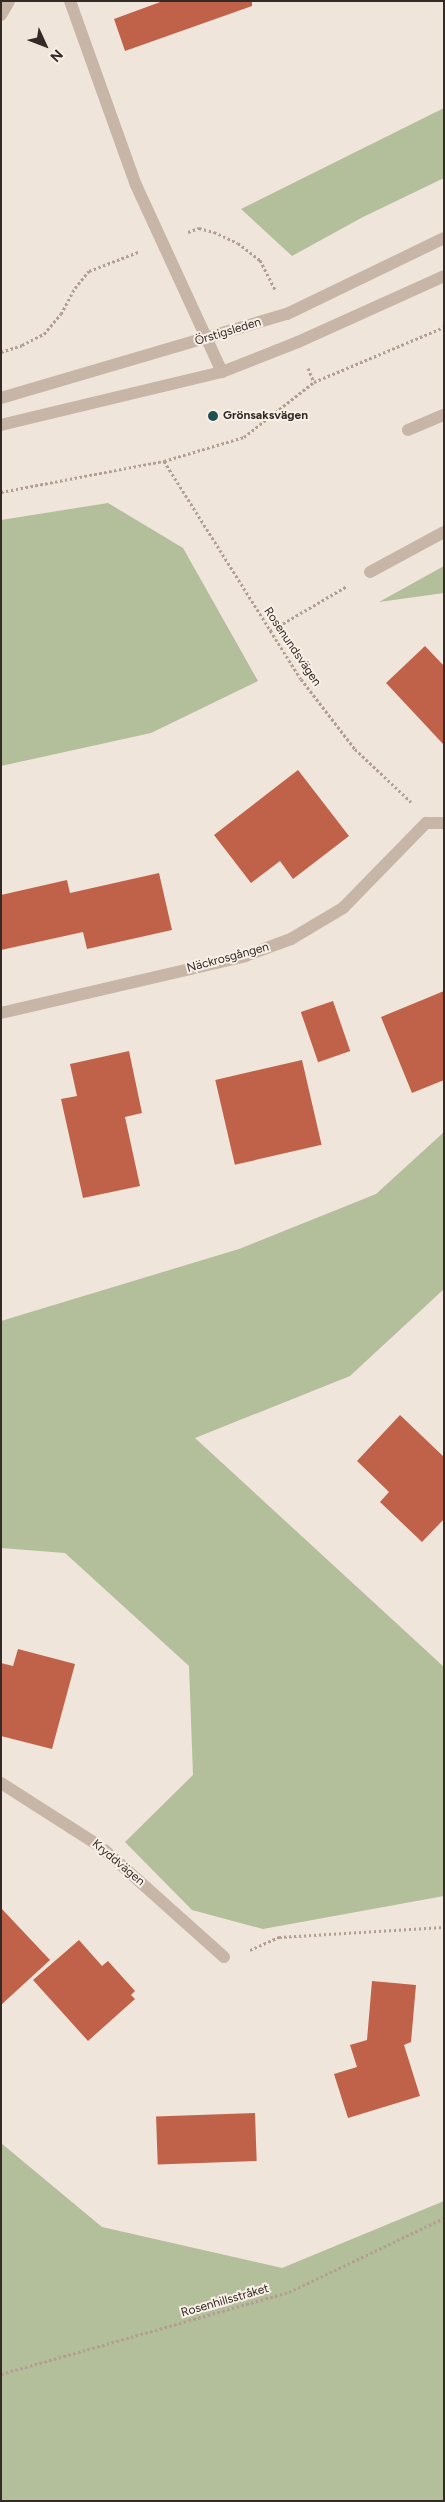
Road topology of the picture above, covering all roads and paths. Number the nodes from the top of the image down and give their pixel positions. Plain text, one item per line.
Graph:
1 (9, 1) edge
2 (70, 1) edge
3 (1, 14) edge
4 (444, 238) edge
5 (444, 276) edge
6 (444, 327) edge
7 (205, 339) junction
8 (222, 372) junction
9 (1, 398) edge
10 (444, 415) edge
11 (1, 425) edge
12 (408, 430) dead end
13 (164, 461) junction
14 (1, 492) edge
15 (444, 532) edge
16 (370, 572) joint
17 (270, 631) junction
18 (426, 823) junction
19 (444, 823) edge
20 (1, 1013) edge
21 (1, 1783) edge
22 (444, 1927) edge
23 (224, 1957) joint
24 (444, 2218) edge
25 (1, 2374) edge

1 - 3 street
2 - 7 street
4 - 7 street, Örstigsleden
5 - 8 street
6 - 13 path
7 - 8 street
7 - 9 street, Örstigsleden
8 - 11 street
10 - 12 street
13 - 14 path
13 - 17 path, Rosenundsvägen
15 - 16 street
16 - 17 path
17 - 18 path, Rosenundsvägen
18 - 19 street
18 - 20 street, Näckrosgången
21 - 23 street, Kryddvägen
22 - 23 path
24 - 25 path, Rosenhillsstråket

